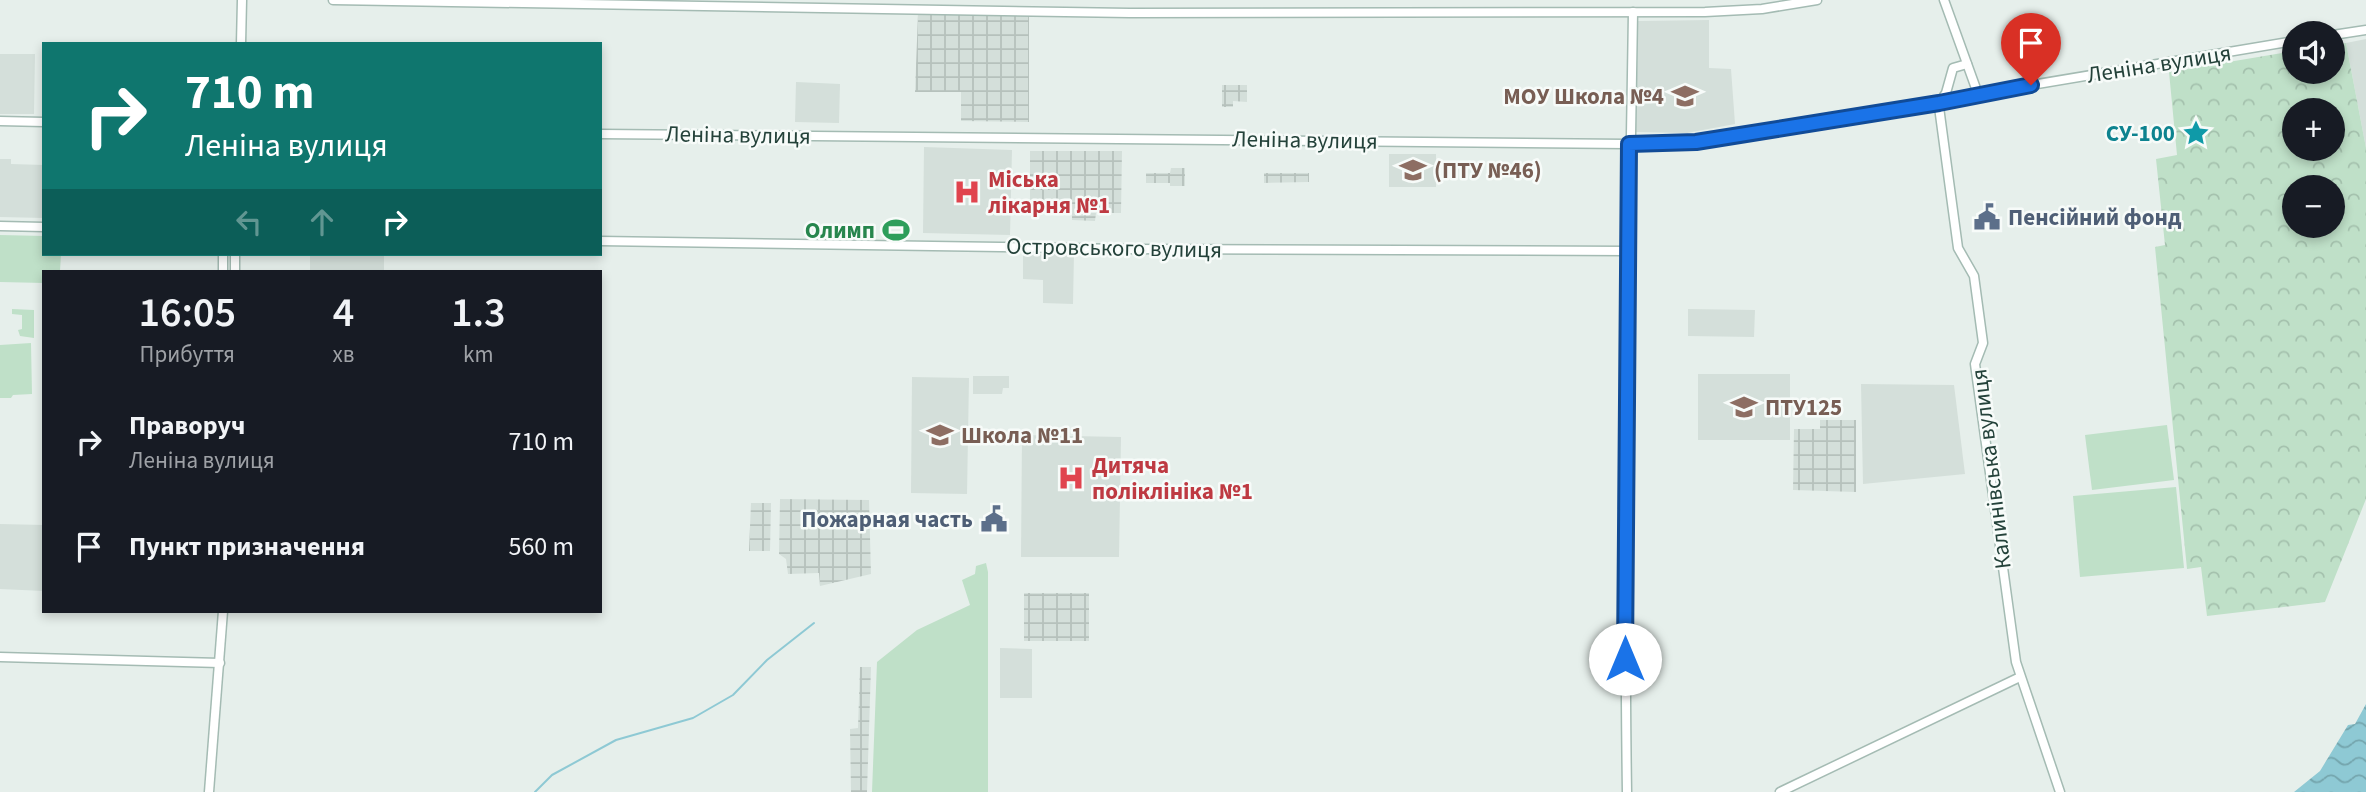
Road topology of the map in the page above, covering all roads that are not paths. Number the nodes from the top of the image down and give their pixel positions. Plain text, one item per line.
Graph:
1 (242, 0) edge
2 (333, 0) edge
3 (1817, 0) edge
4 (1944, 0) edge
5 (1633, 12) junction
6 (2366, 30) edge
7 (2345, 33) edge
8 (241, 42) edge
9 (2282, 43) edge
10 (1967, 64) junction
11 (1978, 94) junction
12 (1939, 103) junction
13 (0, 121) edge
14 (42, 122) edge
15 (602, 134) edge
16 (1629, 144) junction
17 (0, 226) edge
18 (42, 227) edge
19 (602, 241) edge
20 (1628, 251) junction
21 (223, 613) edge
22 (0, 657) edge
23 (220, 663) junction
24 (2020, 677) junction
25 (209, 792) edge
26 (1627, 792) edge
27 (1780, 792) edge
28 (2060, 792) edge

1 - 8 street
2 - 5 street
3 - 5 street
4 - 10 street
5 - 16 street
6 - 7 street
9 - 11 street, Леніна вулиця
10 - 11 street
10 - 12 street
11 - 12 street, Леніна вулиця
12 - 16 street, Леніна вулиця
12 - 24 street, Калинівська вулиця
13 - 14 street
15 - 16 street, Леніна вулиця
16 - 20 street
17 - 18 street
19 - 20 street, Островського вулиця
20 - 26 street
21 - 23 street
22 - 23 street
23 - 25 street
24 - 27 street
24 - 28 street, Калинівська вулиця

